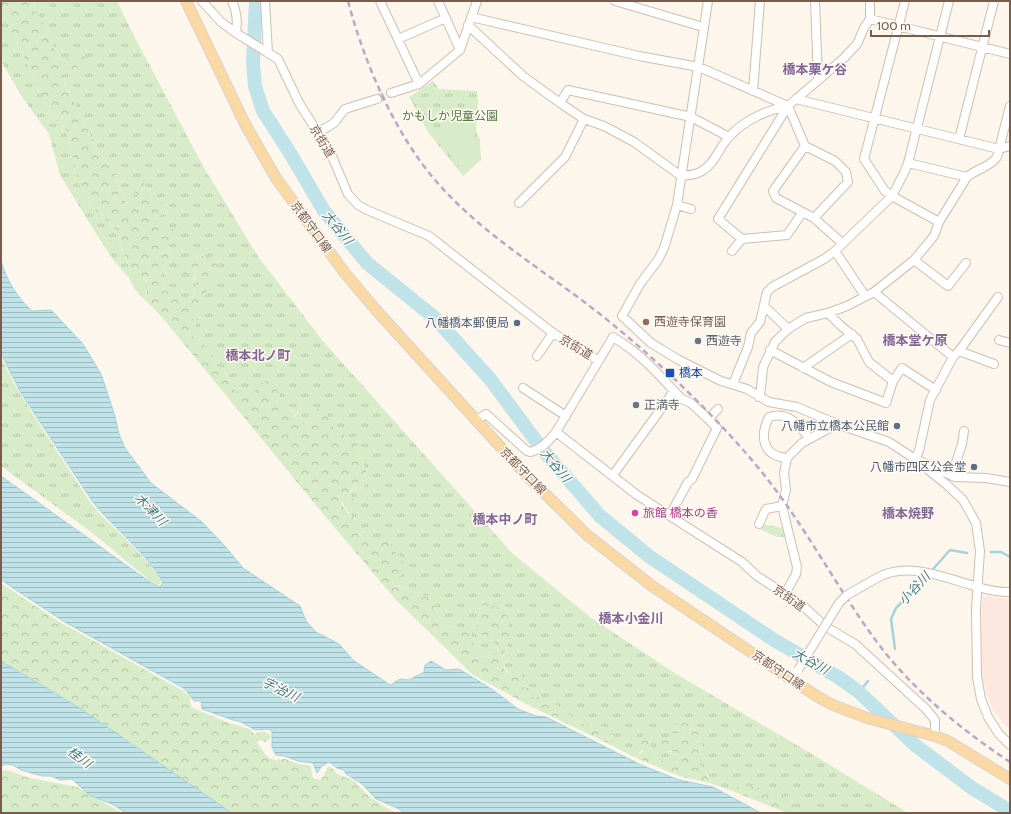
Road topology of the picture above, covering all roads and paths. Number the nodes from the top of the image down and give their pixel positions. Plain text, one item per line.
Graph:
1 (186, 1) edge
2 (202, 1) edge
3 (232, 1) edge
4 (265, 1) edge
5 (380, 1) edge
6 (438, 1) edge
7 (477, 1) edge
8 (615, 1) edge
9 (708, 1) edge
10 (760, 1) edge
11 (815, 1) edge
12 (870, 1) edge
13 (905, 1) edge
14 (949, 1) edge
15 (994, 1) edge
16 (471, 17) junction
17 (446, 18) junction
18 (870, 19) junction
19 (468, 25) junction
20 (898, 26) junction
21 (703, 27) junction
22 (236, 33) junction
23 (940, 37) junction
24 (398, 39) junction
25 (982, 47) junction
26 (460, 50) junction
27 (268, 53) junction
28 (1010, 54) edge
29 (699, 68) junction
30 (818, 80) junction
31 (419, 84) junction
32 (753, 91) junction
33 (391, 93) tunnel mouth
34 (377, 99) tunnel mouth
35 (796, 100) junction
36 (560, 103) junction
37 (788, 106) junction
38 (1010, 106) edge
39 (691, 117) junction
40 (584, 119) junction
41 (875, 119) junction
42 (917, 129) junction
43 (319, 132) junction
44 (729, 137) junction
45 (959, 139) junction
46 (806, 146) junction
47 (1010, 146) edge
48 (999, 149) junction
49 (908, 163) junction
50 (681, 176) junction
51 (967, 177) junction
52 (892, 196) junction
53 (519, 203) dead end
54 (677, 205) junction
55 (691, 210) dead end
56 (802, 213) junction
57 (814, 218) junction
58 (939, 222) junction
59 (742, 239) junction
60 (842, 243) junction
61 (732, 251) dead end
62 (835, 252) junction
63 (914, 260) junction
64 (966, 263) dead end
65 (874, 292) junction
66 (865, 296) junction
67 (998, 297) dead end
68 (764, 306) junction
69 (828, 313) junction
70 (788, 329) junction
71 (553, 334) junction
72 (852, 334) junction
73 (999, 340) dead end
74 (1010, 343) edge
75 (770, 350) junction
76 (956, 354) junction
77 (537, 356) dead end
78 (599, 361) junction
79 (994, 364) dead end
80 (803, 368) junction
81 (893, 380) junction
82 (733, 384) junction
83 (523, 388) dead end
84 (936, 390) junction
85 (674, 391) junction
86 (759, 397) junction
87 (718, 409) dead end
88 (566, 416) junction
89 (708, 419) junction
90 (476, 420) junction
91 (837, 424) junction
92 (964, 431) dead end
93 (556, 432) junction
94 (810, 438) junction
95 (787, 458) junction
96 (916, 459) junction
97 (613, 475) junction
98 (952, 475) junction
99 (1010, 482) edge
100 (782, 506) junction
101 (670, 515) junction
102 (759, 524) dead end
103 (978, 587) junction
104 (1010, 592) edge
105 (785, 594) junction
106 (796, 675) junction
107 (935, 736) junction
108 (1010, 745) edge
109 (1010, 779) edge

1 - 90 main road, 京都守口線
2 - 22 street
3 - 22 street
4 - 27 street
5 - 24 street
6 - 17 street
7 - 16 street
8 - 21 street
9 - 21 street
10 - 32 street
11 - 30 street
12 - 18 street
13 - 20 street
14 - 23 street
15 - 25 street
16 - 19 street
16 - 29 street
17 - 24 street
17 - 26 street
18 - 20 street
18 - 30 street
19 - 26 street
19 - 36 street
20 - 23 street
20 - 41 street
21 - 29 street
22 - 27 street, 京街道
23 - 25 street
23 - 42 street
24 - 31 street
25 - 28 street
25 - 45 street
26 - 31 street
27 - 43 street, 京街道
29 - 32 street
29 - 39 street
30 - 35 street
31 - 33 street
32 - 37 street
34 - 43 street
35 - 37 street
35 - 41 street
36 - 39 street
36 - 40 street
37 - 44 street
37 - 46 street
37 - 59 street
38 - 48 street
39 - 44 street
39 - 50 street
40 - 50 street
40 - 53 street
41 - 42 street
41 - 52 street
42 - 45 street
42 - 49 street
43 - 71 street, 京街道
44 - 50 street
45 - 48 street
46 - 56 street
46 - 57 street
47 - 48 street
48 - 51 street
49 - 51 street
49 - 52 street
50 - 54 street
51 - 58 street
52 - 58 street
52 - 60 street
54 - 55 street
54 - 82 street
56 - 57 street
56 - 59 street
57 - 60 street
58 - 63 street
59 - 61 street
60 - 62 street
62 - 66 street
62 - 68 street
63 - 64 street
63 - 65 street
65 - 66 street
65 - 76 street
66 - 69 street
67 - 76 street
68 - 70 street
68 - 82 street
69 - 70 street
69 - 72 street
70 - 75 street
71 - 77 street
71 - 78 street, 京街道
72 - 80 street
72 - 81 street
73 - 74 street
75 - 80 street
75 - 86 street
76 - 79 street
76 - 84 street
78 - 85 street
78 - 88 street, 京街道
80 - 81 street
81 - 84 street
82 - 86 street
83 - 88 street
84 - 96 street
85 - 89 street
85 - 97 street
86 - 91 street
87 - 89 street
88 - 93 street, 京街道
89 - 101 street
90 - 93 street
90 - 106 main road, 京都守口線
91 - 94 street
91 - 96 street
92 - 98 street
93 - 97 street, 京街道
94 - 95 street
94 - 95 street
95 - 100 street
96 - 98 street
96 - 103 street
97 - 101 street, 京街道
98 - 99 street
100 - 102 street
100 - 105 street
101 - 105 street, 京街道
103 - 104 street
103 - 106 street, bridge
103 - 108 street
105 - 107 street, 京街道
106 - 107 main road, 京都守口線
107 - 109 main road, 京都守口線

